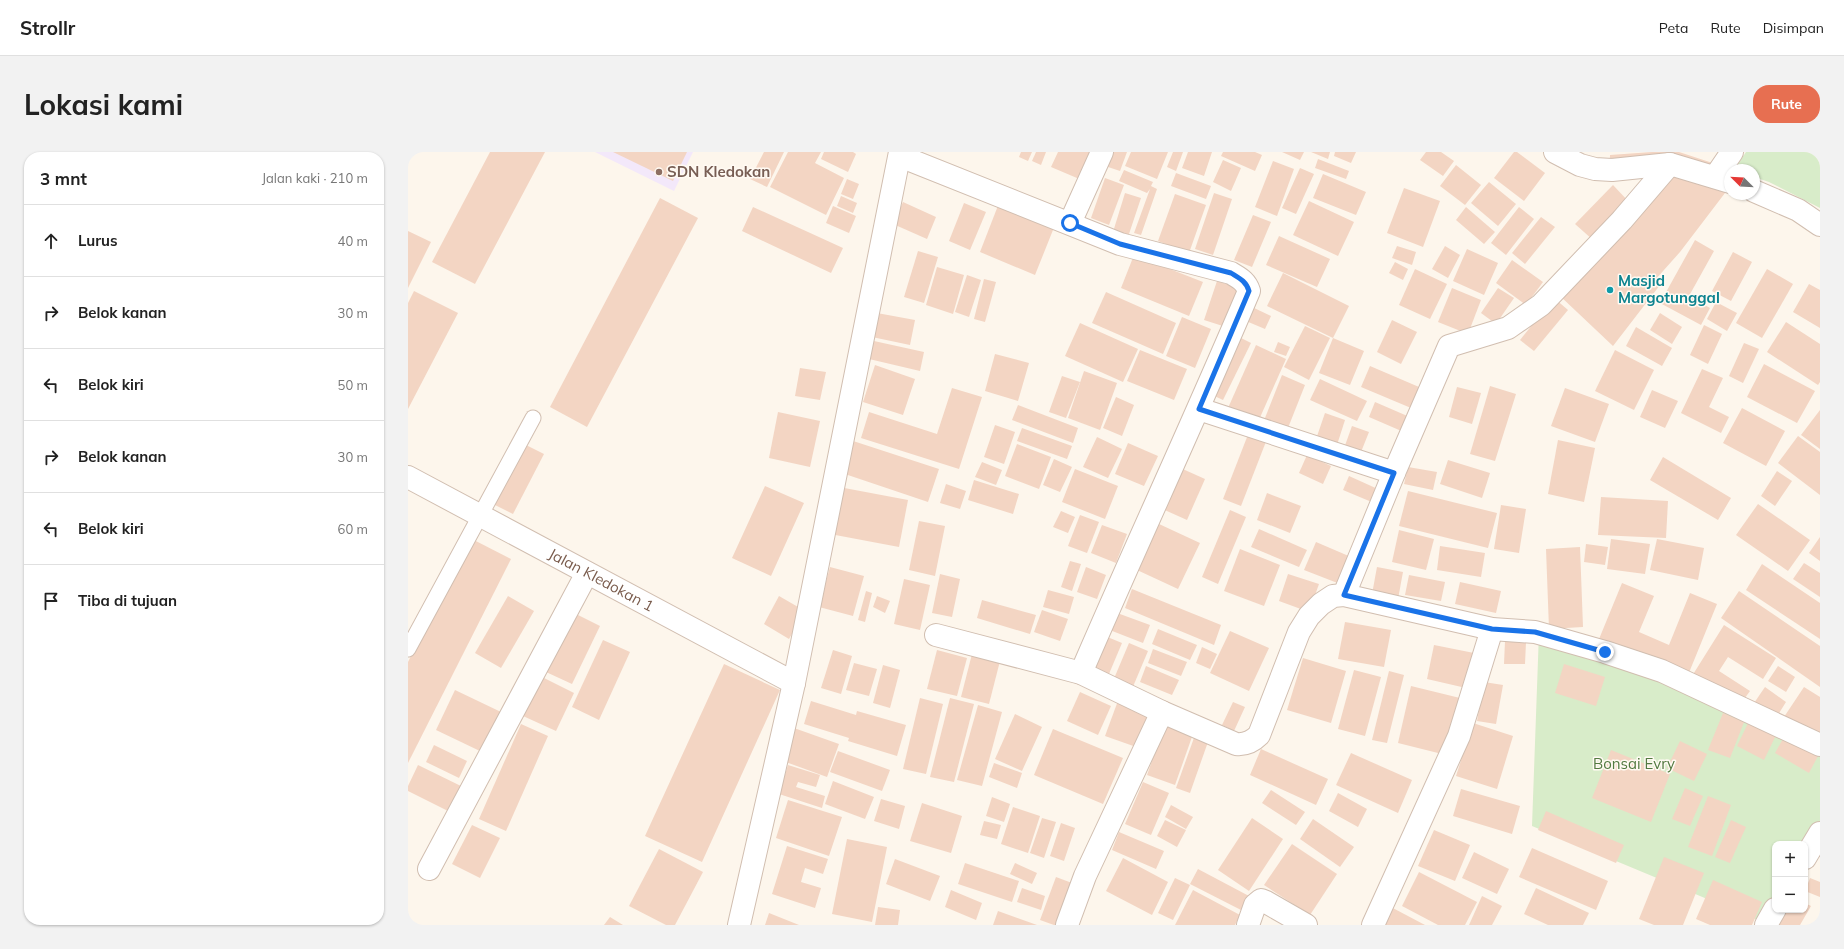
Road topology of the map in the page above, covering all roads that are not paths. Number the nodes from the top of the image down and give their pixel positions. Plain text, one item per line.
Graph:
1 (1102, 152) edge
2 (1556, 152) edge
3 (1732, 152) edge
4 (900, 154) edge
5 (1670, 164) junction
6 (1723, 180) edge
7 (1760, 194) edge
8 (1070, 223) junction
9 (1820, 226) edge
10 (1199, 409) junction
11 (533, 418) dead end
12 (1394, 473) junction
13 (408, 477) edge
14 (481, 516) junction
15 (587, 573) junction
16 (1344, 595) junction
17 (1492, 629) junction
18 (936, 634) dead end
19 (408, 649) edge
20 (1081, 673) junction
21 (794, 683) junction
22 (1162, 712) junction
23 (1820, 745) edge
24 (1820, 833) edge
25 (1808, 853) edge
26 (429, 869) dead end
27 (1773, 913) edge
28 (738, 925) edge
29 (1067, 925) edge
30 (1248, 925) edge
31 (1306, 925) edge
32 (1373, 925) edge
33 (1766, 925) edge

1 - 8 street
2 - 5 street
3 - 6 street
4 - 8 street
4 - 21 street
5 - 6 street
5 - 12 street
7 - 9 street
8 - 10 street
10 - 12 street
10 - 20 street
11 - 14 lane
12 - 16 street
13 - 14 street, Jalan Kledokan 1
14 - 15 street, Jalan Kledokan 1
14 - 19 lane
15 - 21 street, Jalan Kledokan 1
15 - 26 street
16 - 17 street
16 - 22 street
17 - 23 street
17 - 32 street
18 - 20 street
20 - 22 street
21 - 28 street
22 - 29 street
24 - 25 street
27 - 33 street
30 - 31 street

